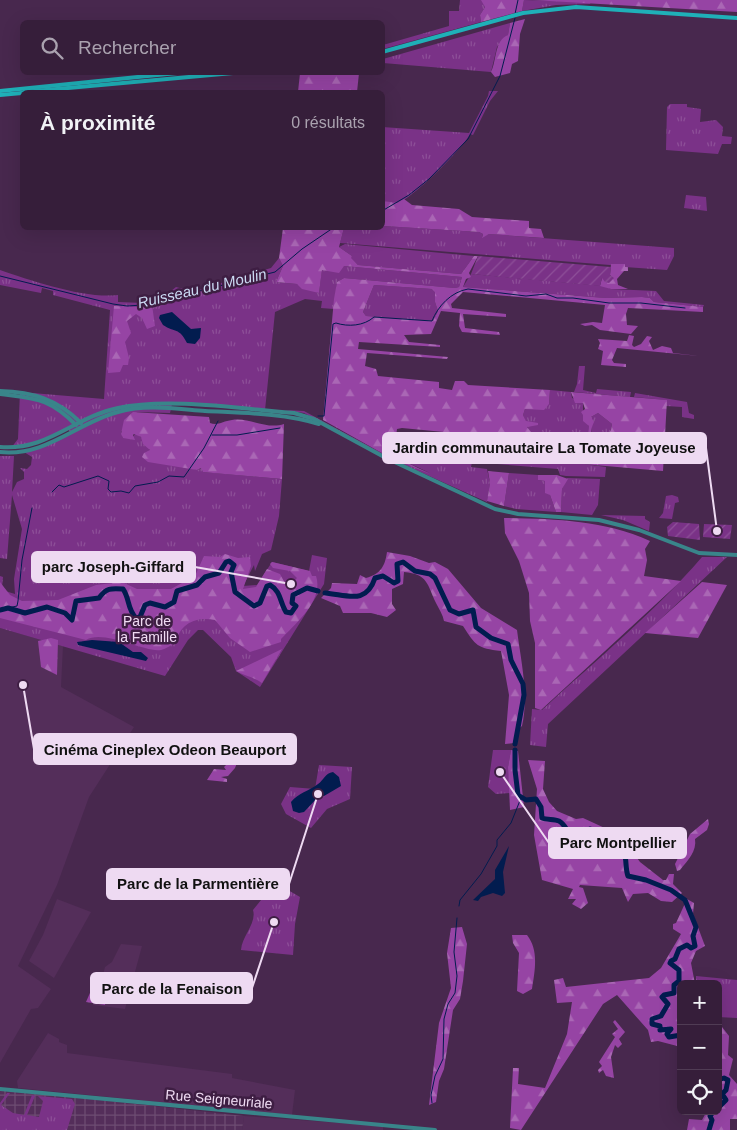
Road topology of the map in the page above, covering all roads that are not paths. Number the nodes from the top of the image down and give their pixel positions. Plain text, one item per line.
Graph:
1 (737, 18) edge
2 (385, 51) edge
3 (156, 75) edge
4 (212, 75) edge
5 (0, 90) edge
6 (55, 90) edge
7 (20, 93) edge
8 (0, 95) edge
9 (0, 392) edge
10 (79, 425) junction
11 (0, 447) edge
12 (0, 452) edge
13 (737, 556) edge
14 (0, 1089) edge
15 (435, 1130) edge

1 - 2 main road
3 - 5 main road
4 - 6 main road
7 - 8 main road
9 - 10 street
10 - 11 street
10 - 12 street
10 - 13 street
14 - 15 street, Rue Seigneuriale

